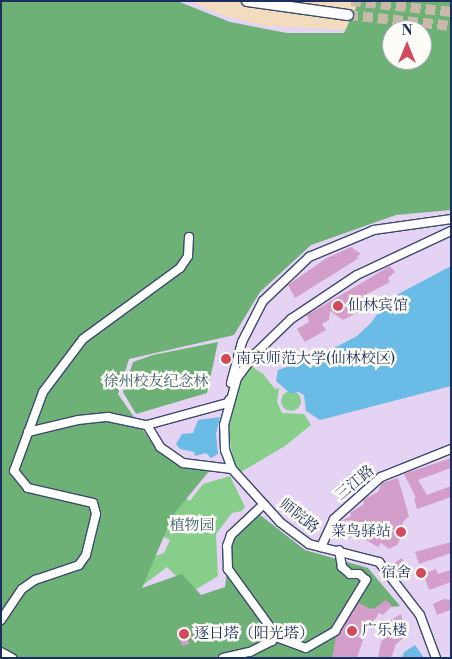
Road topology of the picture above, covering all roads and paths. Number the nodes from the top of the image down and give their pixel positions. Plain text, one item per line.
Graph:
1 (247, 1) edge
2 (348, 14) tunnel mouth
3 (451, 219) edge
4 (451, 231) edge
5 (189, 237) dead end
6 (228, 403) junction
7 (146, 425) junction
8 (28, 432) junction
9 (451, 449) edge
10 (232, 468) junction
11 (264, 504) junction
12 (321, 547) junction
13 (339, 550) junction
14 (1, 620) edge
15 (273, 636) junction
16 (1, 652) edge
17 (12, 658) edge
18 (222, 658) edge
19 (436, 658) edge

1 - 2 main road
3 - 6 street, 师院路
4 - 6 street, 师院路
5 - 8 street
6 - 7 street
6 - 10 street, 师院路
7 - 8 street
7 - 10 street
8 - 14 street
9 - 12 street, 三江路
10 - 11 street, 师院路
11 - 12 street, 师院路
11 - 15 street
12 - 13 street, 师院路
13 - 15 street
13 - 19 street, 师院路
15 - 18 street
16 - 17 street

